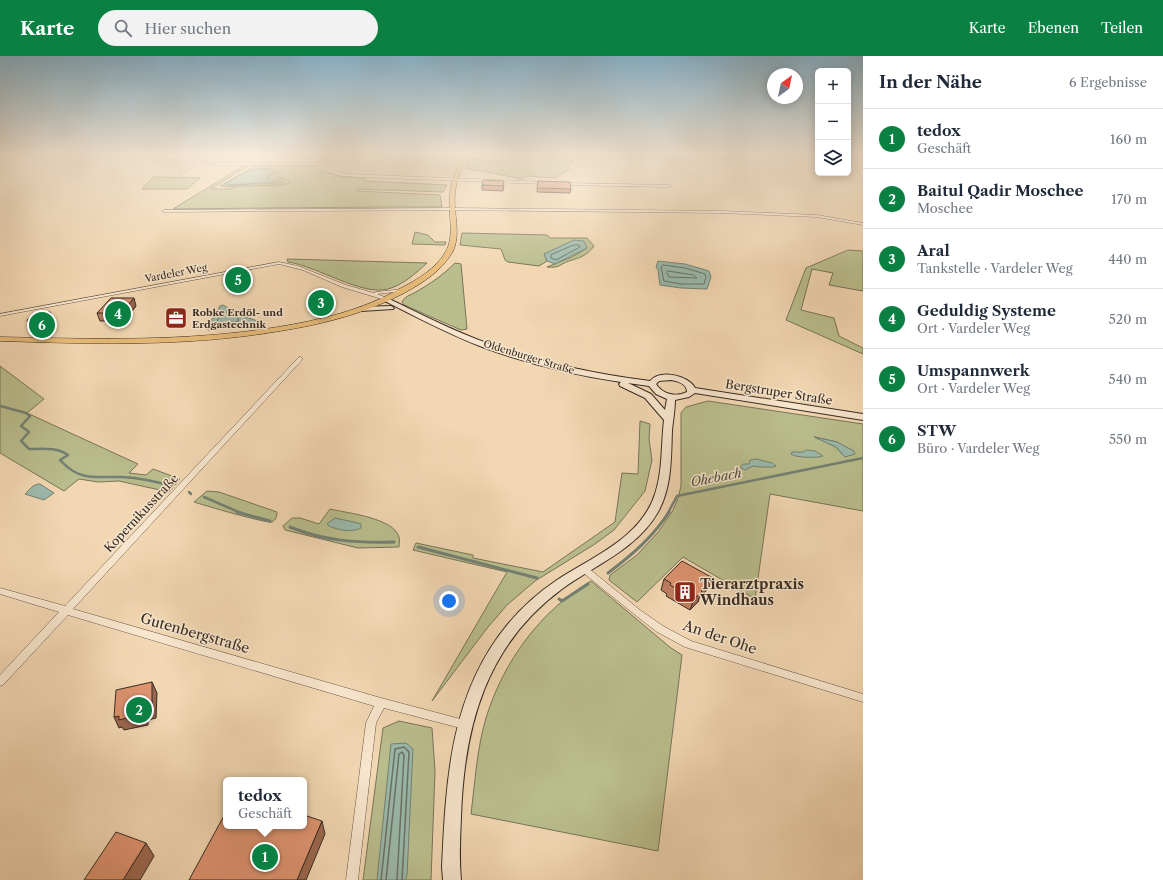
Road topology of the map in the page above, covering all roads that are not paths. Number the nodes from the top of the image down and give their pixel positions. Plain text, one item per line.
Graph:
1 (453, 191) edge
2 (452, 209) junction
3 (164, 211) dead end
4 (863, 224) edge
5 (352, 289) junction
6 (403, 290) junction
7 (370, 293) junction
8 (382, 300) junction
9 (391, 308) junction
10 (361, 309) junction
11 (411, 313) junction
12 (0, 315) edge
13 (0, 339) edge
14 (300, 359) dead end
15 (608, 379) junction
16 (652, 384) junction
17 (692, 390) junction
18 (671, 397) junction
19 (863, 417) edge
20 (668, 419) junction
21 (584, 569) junction
22 (0, 591) edge
23 (67, 610) junction
24 (0, 682) edge
25 (863, 698) edge
26 (381, 703) junction
27 (464, 724) junction
28 (352, 880) edge
29 (452, 880) edge

1 - 2 main road
2 - 3 street
2 - 4 street
2 - 6 main road
5 - 7 street, Vardeler Weg
5 - 8 street, Vardeler Weg
5 - 12 street, Vardeler Weg
6 - 7 street
6 - 8 main road
7 - 8 street, Vardeler Weg
8 - 9 main road, Oldenburger Straße
8 - 10 main road
8 - 11 main road, Oldenburger Straße
9 - 10 main road
9 - 11 main road, Oldenburger Straße
10 - 13 main road
11 - 15 main road, Oldenburger Straße
14 - 23 street, Kopernikusstraße
15 - 16 main road, Oldenburger Straße
15 - 20 main road
16 - 17 main road
16 - 18 main road
17 - 18 main road
17 - 19 main road, Bergstruper Straße
18 - 20 main road
20 - 21 main road
21 - 25 street, An der Ohe
21 - 27 main road
22 - 23 street, Gutenbergstraße
23 - 24 street, Kopernikusstraße
23 - 26 street, Gutenbergstraße
26 - 27 street, Gutenbergstraße
26 - 28 street
27 - 29 main road

